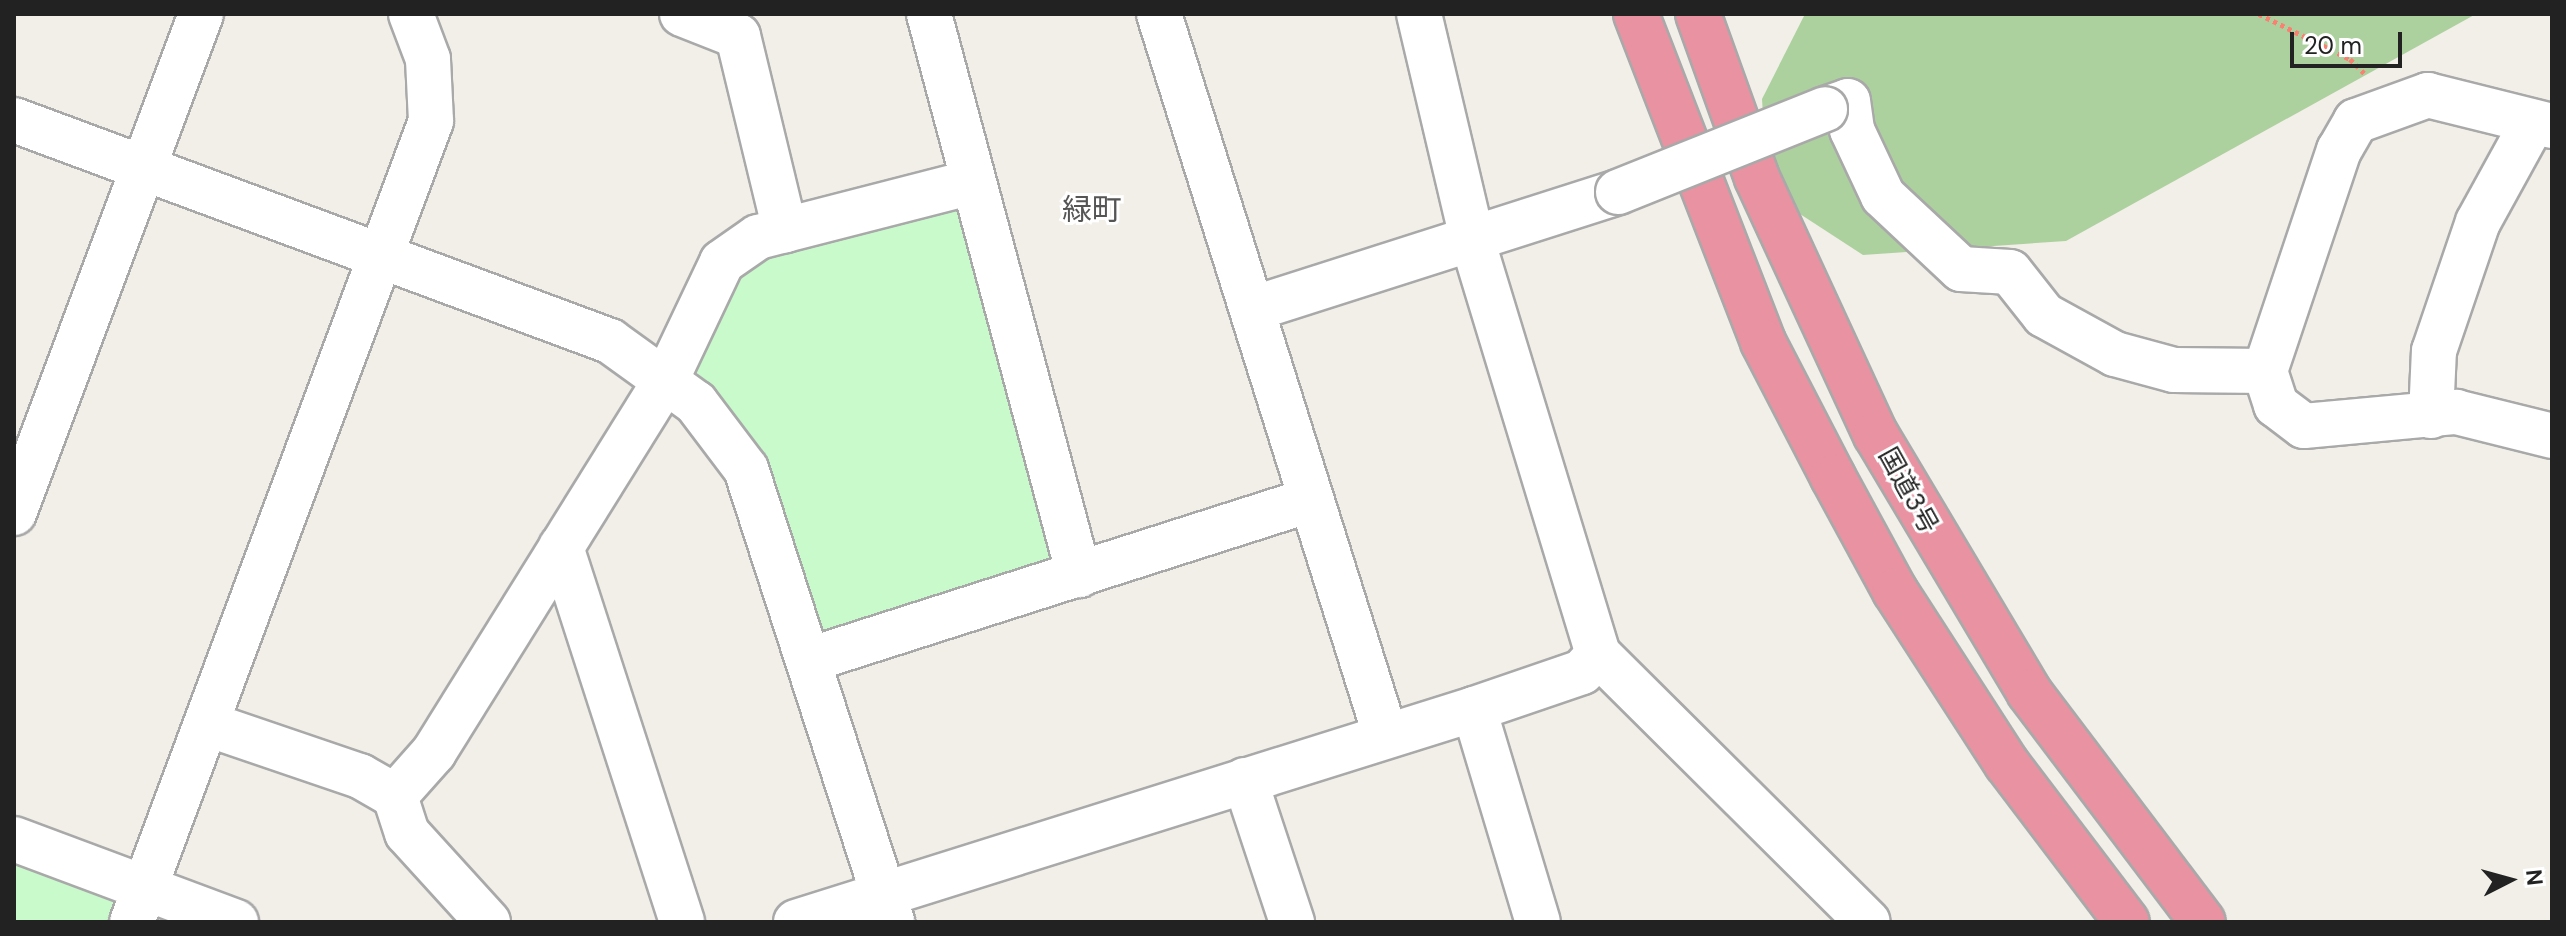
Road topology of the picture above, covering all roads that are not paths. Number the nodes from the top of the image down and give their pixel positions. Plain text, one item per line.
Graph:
1 (201, 14) edge
2 (411, 14) edge
3 (682, 14) edge
4 (929, 14) edge
5 (1159, 14) edge
6 (1419, 14) edge
7 (1636, 14) edge
8 (1698, 14) edge
9 (750, 25) edge
10 (14, 120) edge
11 (2542, 124) edge
12 (143, 167) junction
13 (972, 182) junction
14 (785, 230) junction
15 (1472, 238) junction
16 (383, 256) junction
17 (1252, 309) junction
18 (2265, 371) junction
19 (667, 378) junction
20 (2431, 416) junction
21 (2552, 436) edge
22 (1310, 500) junction
23 (14, 513) edge
24 (561, 547) junction
25 (1079, 575) junction
26 (1598, 654) junction
27 (812, 659) junction
28 (1474, 709) junction
29 (207, 724) junction
30 (1385, 734) junction
31 (1245, 780) junction
32 (395, 796) junction
33 (14, 839) edge
34 (139, 905) edge
35 (888, 908) edge
36 (236, 922) edge
37 (488, 922) edge
38 (682, 922) edge
39 (796, 922) edge
40 (1292, 922) edge
41 (1538, 922) edge
42 (1868, 922) edge
43 (2127, 922) edge
44 (2203, 922) edge

1 - 12 street
2 - 16 street
3 - 9 street
4 - 13 street
5 - 17 street
6 - 15 street
7 - 43 highway
8 - 44 highway, 国道3号
9 - 14 street
10 - 12 street
11 - 18 street
11 - 20 street
12 - 16 street
12 - 23 street
13 - 14 street
13 - 25 street
14 - 19 street
15 - 17 street
15 - 18 street, bridge
15 - 26 street
16 - 19 street
16 - 29 street
17 - 22 street
18 - 20 street
19 - 24 street
19 - 27 street
20 - 21 street
22 - 25 street
22 - 30 street
24 - 32 street
24 - 38 street
25 - 27 street
26 - 28 street
26 - 42 street
27 - 35 street
28 - 30 street
28 - 41 street
29 - 32 street
29 - 34 street
30 - 31 street
31 - 35 street
31 - 40 street
32 - 37 street
33 - 34 street
34 - 36 street
35 - 39 street

